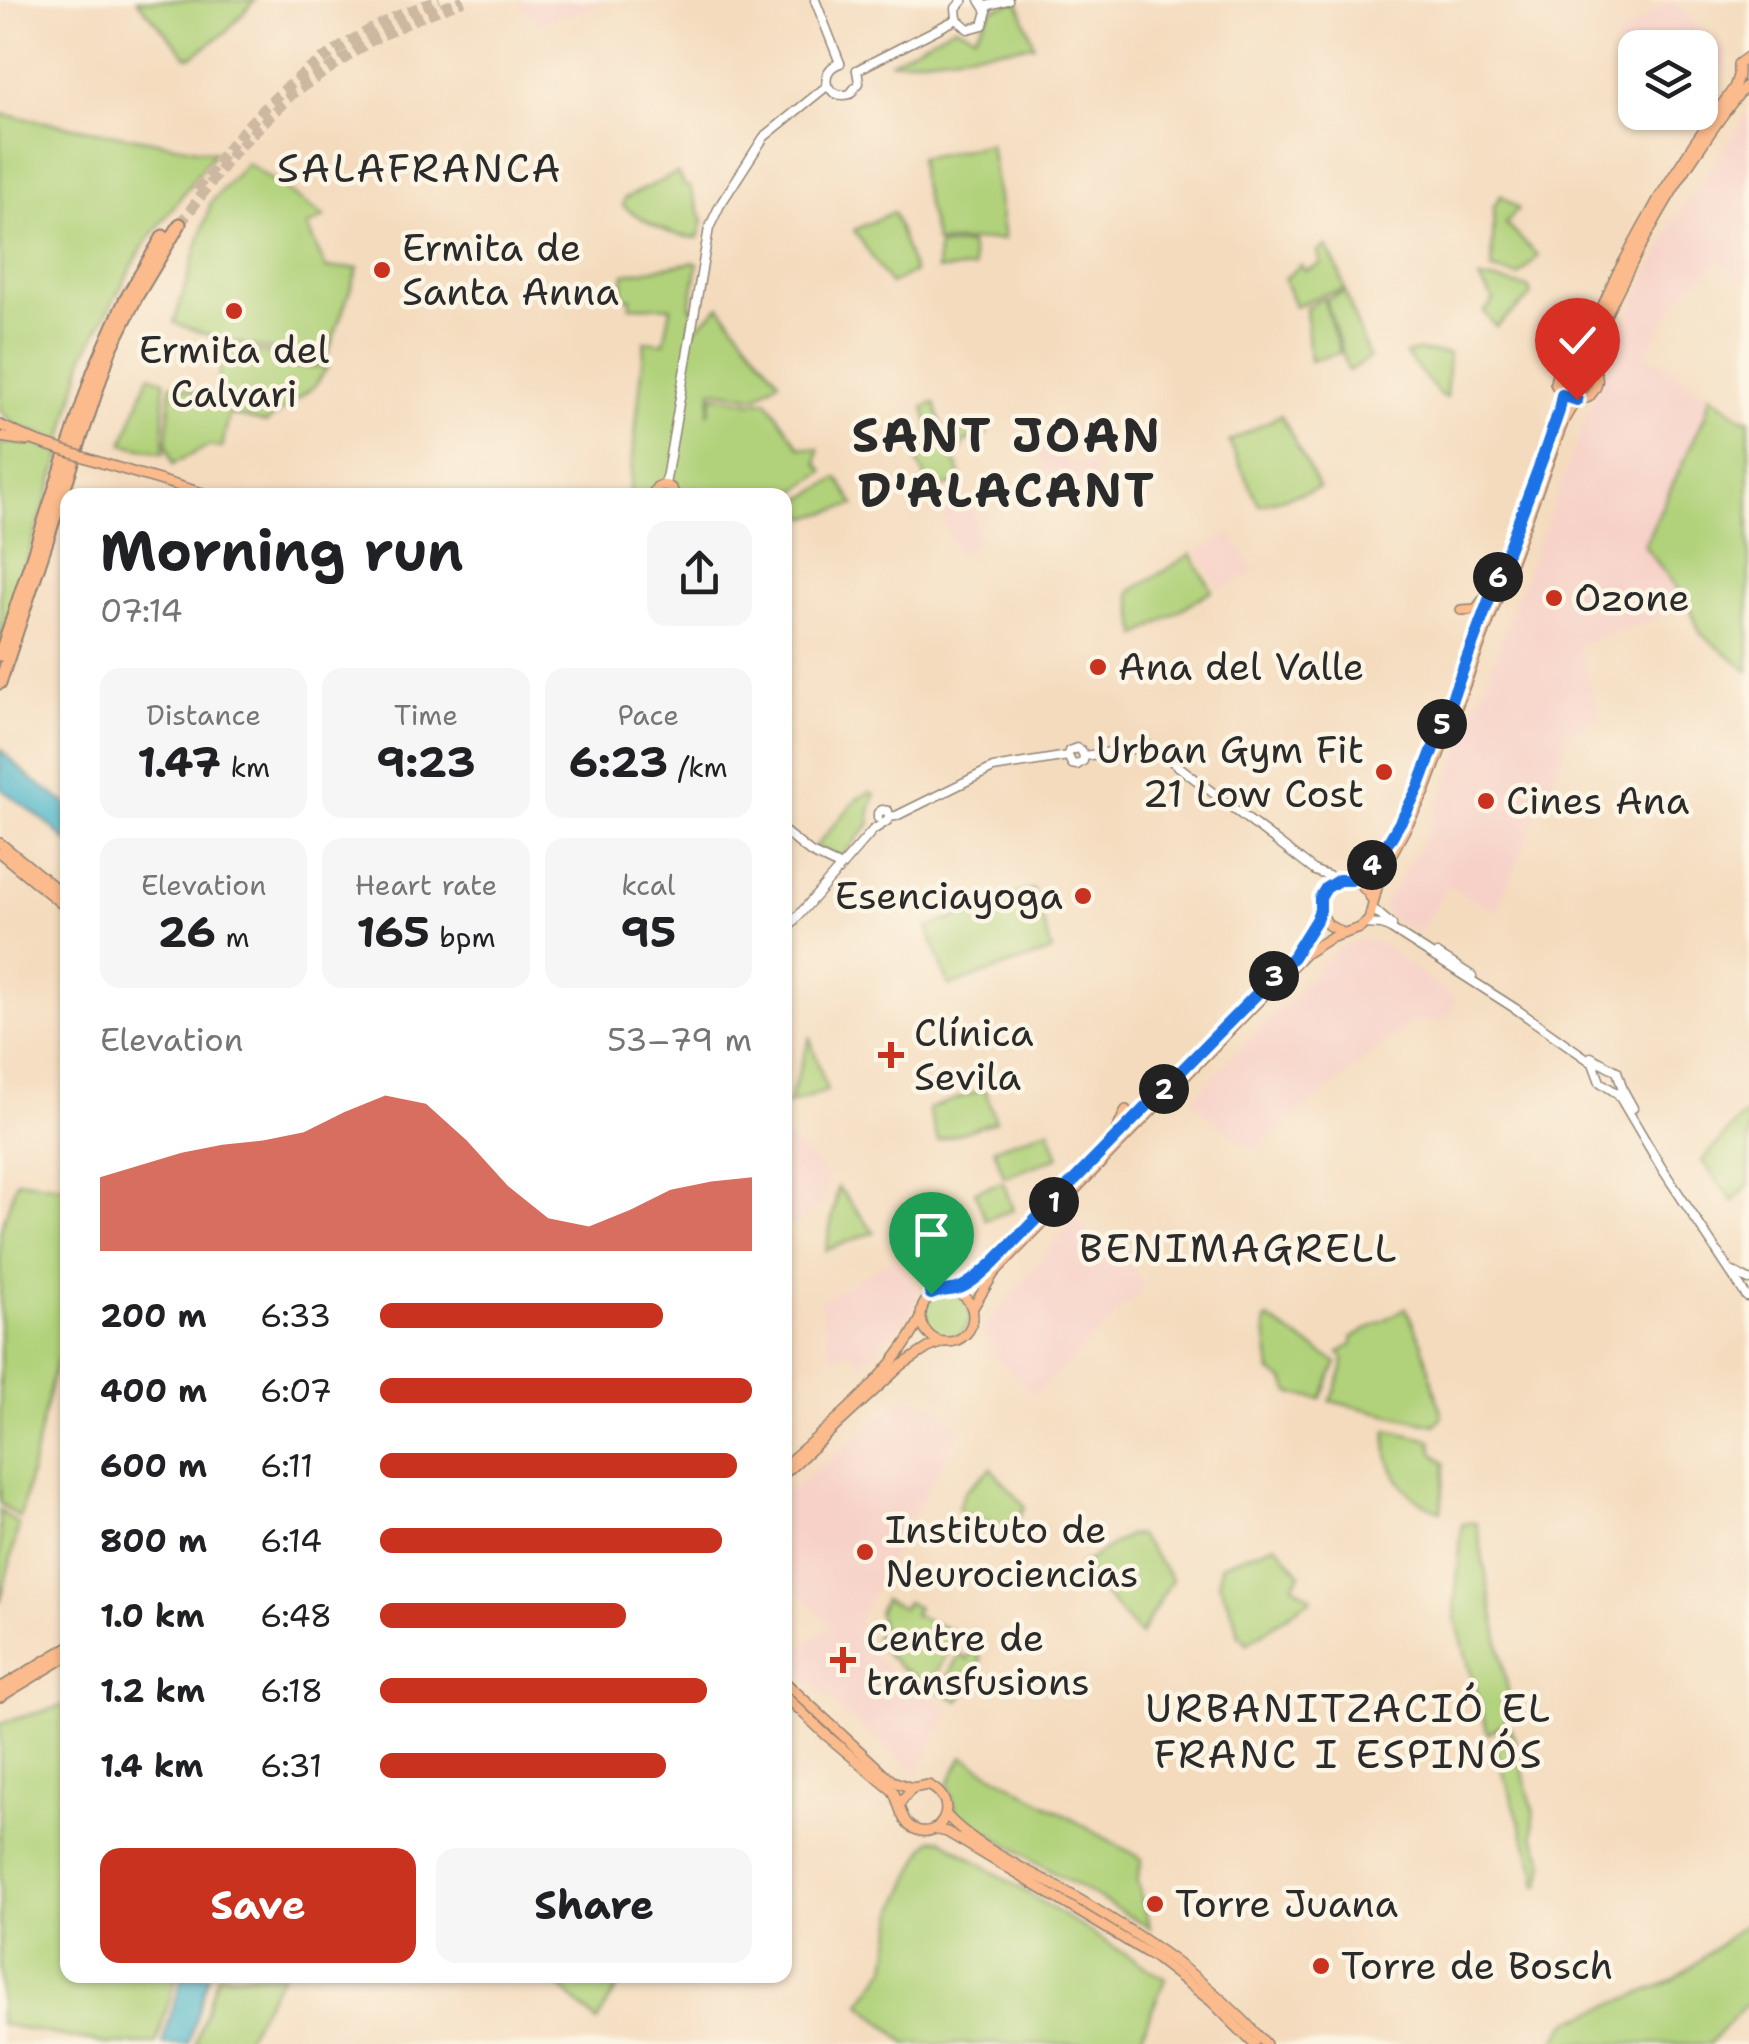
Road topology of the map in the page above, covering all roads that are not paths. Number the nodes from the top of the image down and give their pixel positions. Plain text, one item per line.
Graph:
1 (816, 0) edge
2 (962, 0) edge
3 (1008, 0) edge
4 (983, 3) edge
5 (957, 18) junction
6 (1749, 56) edge
7 (840, 63) junction
8 (857, 70) junction
9 (1738, 76) junction
10 (1749, 84) edge
11 (827, 86) junction
12 (1596, 299) dead end
13 (1595, 324) junction
14 (1573, 358) junction
15 (1590, 364) junction
16 (1562, 395) junction
17 (1577, 400) junction
18 (0, 425) edge
19 (0, 438) edge
20 (35, 441) junction
21 (665, 485) junction
22 (64, 488) edge
23 (186, 488) edge
24 (656, 488) edge
25 (670, 488) edge
26 (60, 501) edge
27 (1508, 549) junction
28 (1478, 630) junction
29 (0, 655) edge
30 (0, 682) edge
31 (792, 838) edge
32 (0, 843) edge
33 (0, 854) edge
34 (841, 867) junction
35 (1314, 871) junction
36 (1339, 880) junction
37 (1351, 880) junction
38 (60, 892) edge
39 (1323, 893) junction
40 (60, 903) edge
41 (1372, 905) junction
42 (1320, 910) junction
43 (792, 923) edge
44 (1365, 924) junction
45 (1343, 932) junction
46 (1607, 1066) junction
47 (1598, 1074) junction
48 (1619, 1078) junction
49 (1610, 1087) junction
50 (1126, 1110) dead end
51 (1647, 1142) junction
52 (1084, 1170) junction
53 (1726, 1265) junction
54 (1749, 1280) edge
55 (954, 1290) junction
56 (1748, 1295) edge
57 (972, 1308) junction
58 (1748, 1308) edge
59 (920, 1320) junction
60 (942, 1342) junction
61 (792, 1459) edge
62 (792, 1467) edge
63 (60, 1652) edge
64 (60, 1661) edge
65 (0, 1688) edge
66 (792, 1688) edge
67 (0, 1697) edge
68 (792, 1703) edge
69 (912, 1788) junction
70 (900, 1803) junction
71 (946, 1815) junction
72 (934, 1829) junction
73 (1254, 2044) edge
74 (1266, 2044) edge

1 - 7 street
2 - 5 street
3 - 4 street
4 - 5 street
5 - 8 street
6 - 9 main road
7 - 8 street
7 - 11 street
8 - 11 street
9 - 10 main road
9 - 13 main road
10 - 15 main road
11 - 21 street
12 - 13 main road
13 - 14 main road
14 - 15 main road
14 - 16 main road
15 - 17 main road
16 - 17 main road
16 - 27 main road
17 - 41 main road
18 - 20 main road
19 - 20 main road
20 - 23 main road, bridge
21 - 24 main road
21 - 25 main road
22 - 29 highway
26 - 30 highway
27 - 28 main road
27 - 28 main road
28 - 37 main road
31 - 34 street
32 - 38 main road
33 - 40 main road
34 - 35 street
34 - 43 street
35 - 36 street
35 - 39 street
36 - 37 main road
36 - 39 main road
37 - 41 main road
39 - 42 main road
41 - 44 main road
41 - 46 street
42 - 45 main road
42 - 52 main road
44 - 45 main road
44 - 47 street
45 - 57 main road
46 - 47 street
46 - 48 street
47 - 49 street
48 - 49 street
48 - 51 street
49 - 51 street
50 - 52 main road
51 - 53 street
52 - 55 main road
53 - 54 street
53 - 56 street
55 - 57 main road
55 - 59 main road
56 - 58 street
57 - 60 main road
59 - 60 main road
59 - 61 main road
60 - 62 main road
63 - 65 main road
64 - 67 main road
66 - 69 main road
68 - 70 main road
69 - 70 main road
69 - 71 main road
70 - 72 main road
71 - 72 main road
71 - 74 main road
72 - 73 main road

